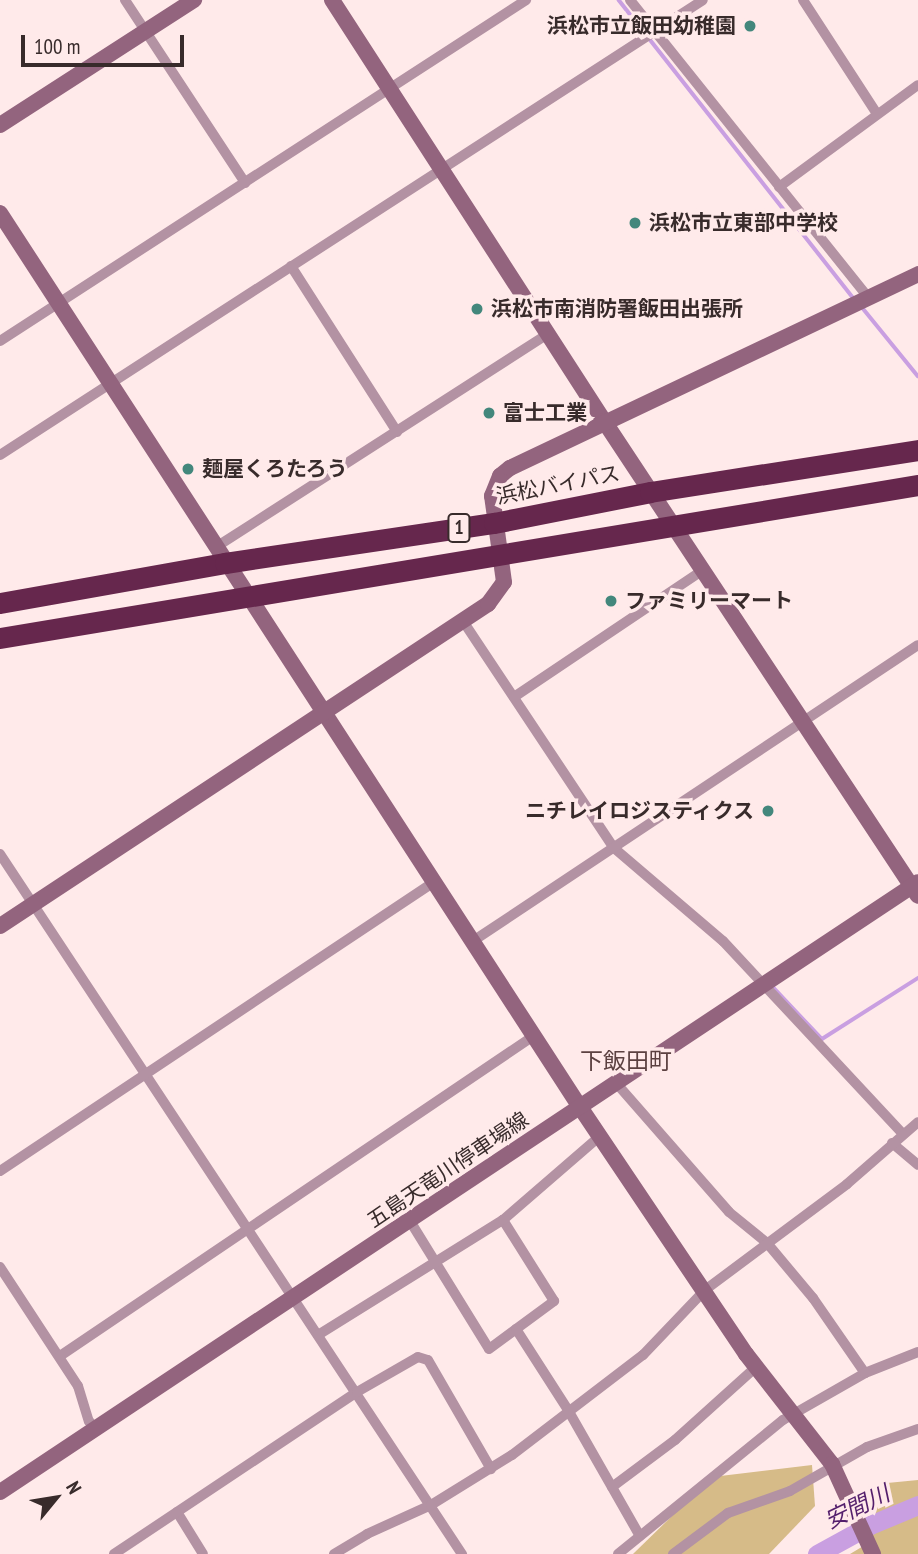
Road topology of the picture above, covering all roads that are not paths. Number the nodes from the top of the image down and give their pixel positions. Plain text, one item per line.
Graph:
1 (125, 0) edge
2 (194, 0) edge
3 (332, 0) edge
4 (526, 0) edge
5 (630, 0) edge
6 (703, 0) edge
7 (803, 0) edge
8 (145, 31) junction
9 (654, 31) junction
10 (918, 85) edge
11 (389, 90) junction
12 (877, 114) junction
13 (0, 125) edge
14 (442, 169) junction
15 (244, 183) junction
16 (779, 187) junction
17 (0, 213) edge
18 (291, 266) junction
19 (918, 274) edge
20 (868, 297) junction
21 (60, 304) junction
22 (548, 334) junction
23 (0, 341) edge
24 (110, 383) junction
25 (604, 421) junction
26 (397, 432) junction
27 (918, 450) edge
28 (0, 455) edge
29 (918, 485) edge
30 (650, 492) junction
31 (494, 523) junction
32 (674, 526) junction
33 (502, 554) junction
34 (220, 555) junction
35 (703, 570) junction
36 (247, 596) junction
37 (0, 603) edge
38 (463, 621) junction
39 (0, 638) edge
40 (918, 645) edge
41 (514, 697) junction
42 (323, 712) junction
43 (802, 721) junction
44 (614, 848) junction
45 (0, 854) edge
46 (434, 883) junction
47 (916, 888) edge
48 (34, 904) junction
49 (0, 926) edge
50 (473, 942) junction
51 (766, 985) junction
52 (535, 1035) junction
53 (146, 1075) junction
54 (617, 1084) junction
55 (580, 1107) junction
56 (918, 1122) edge
57 (903, 1134) junction
58 (600, 1136) junction
59 (891, 1143) junction
60 (918, 1166) edge
61 (0, 1171) edge
62 (503, 1220) junction
63 (410, 1221) junction
64 (248, 1226) junction
65 (767, 1243) junction
66 (434, 1263) junction
67 (0, 1267) edge
68 (705, 1290) junction
69 (293, 1298) junction
70 (516, 1329) junction
71 (318, 1335) junction
72 (918, 1352) edge
73 (60, 1356) junction
74 (756, 1367) junction
75 (865, 1373) junction
76 (357, 1392) junction
77 (568, 1410) junction
78 (792, 1414) junction
79 (96, 1429) junction
80 (918, 1429) edge
81 (834, 1468) junction
82 (491, 1469) junction
83 (612, 1487) junction
84 (0, 1492) edge
85 (431, 1505) junction
86 (177, 1512) junction
87 (640, 1536) junction
88 (114, 1554) edge
89 (203, 1554) edge
90 (334, 1554) edge
91 (462, 1554) edge
92 (618, 1554) edge
93 (673, 1554) edge
94 (873, 1554) edge

1 - 8 street
2 - 8 street
3 - 11 street
4 - 11 street
5 - 9 street
6 - 9 street
7 - 12 street
8 - 13 street
8 - 15 street
9 - 14 street
9 - 16 street
10 - 12 street
11 - 14 street
11 - 15 street
12 - 16 street
14 - 18 street
14 - 22 street
15 - 21 street
16 - 20 street
17 - 21 street
18 - 24 street
18 - 26 street
19 - 20 street
20 - 25 street
21 - 23 street
21 - 24 street
22 - 25 street
22 - 26 street
24 - 28 street
24 - 34 street
25 - 30 street
25 - 31 street
26 - 34 street
27 - 30 highway, 浜松バイパス / 1
29 - 32 highway, 1
30 - 31 highway, 浜松バイパス / 1
30 - 32 street
31 - 33 street
31 - 34 highway, 浜松バイパス / 1
32 - 33 highway, 1
32 - 35 street
33 - 36 highway, 1
33 - 38 street
34 - 36 street
34 - 37 highway, 浜松バイパス / 1
35 - 41 street
35 - 43 street
36 - 39 highway, 1
36 - 42 street
38 - 41 street
38 - 42 street
40 - 43 street
41 - 44 street
42 - 46 street
42 - 48 street
43 - 44 street
43 - 47 street
44 - 50 street
44 - 51 street
45 - 48 street
46 - 50 street
46 - 53 street
47 - 51 street, 五島天竜川停車場線
48 - 49 street
48 - 53 street
50 - 52 street
51 - 54 street, 五島天竜川停車場線
51 - 57 street
52 - 55 street
52 - 64 street
53 - 61 street
53 - 64 street
54 - 55 street, 五島天竜川停車場線
54 - 65 street
55 - 58 street
55 - 63 street, 五島天竜川停車場線
56 - 57 street
57 - 59 street
58 - 62 street
58 - 68 street
59 - 60 street
59 - 65 street
62 - 66 street
62 - 70 street
63 - 66 street
63 - 69 street, 五島天竜川停車場線
64 - 69 street
64 - 73 street
65 - 68 street
65 - 75 street
66 - 70 street
66 - 71 street
67 - 73 street
68 - 74 street
68 - 77 street
69 - 71 street
69 - 79 street, 五島天竜川停車場線
70 - 77 street
71 - 76 street
72 - 75 street
73 - 79 street
74 - 78 street
74 - 83 street
75 - 78 street
76 - 82 street
76 - 85 street
76 - 86 street
77 - 82 street
77 - 83 street
78 - 81 street
78 - 87 street
79 - 84 street, 五島天竜川停車場線
80 - 81 street
81 - 93 street
81 - 94 street
82 - 85 street
83 - 87 street
85 - 90 street
85 - 91 street
86 - 88 street
86 - 89 street
87 - 92 street

